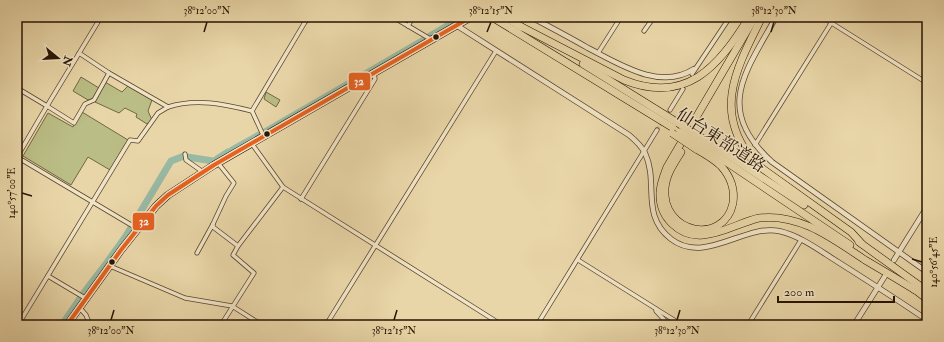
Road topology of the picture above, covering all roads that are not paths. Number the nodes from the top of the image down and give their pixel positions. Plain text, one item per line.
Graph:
1 (101, 17) edge
2 (300, 17) edge
3 (393, 17) edge
4 (413, 17) edge
5 (469, 17) edge
6 (492, 17) edge
7 (505, 17) edge
8 (531, 17) edge
9 (621, 17) edge
10 (654, 17) edge
11 (730, 17) edge
12 (749, 17) edge
13 (755, 17) edge
14 (759, 17) edge
15 (762, 17) edge
16 (776, 17) edge
17 (822, 17) edge
18 (835, 17) edge
19 (307, 19) edge
20 (832, 23) junction
21 (518, 25) junction
22 (408, 26) junction
23 (456, 26) junction
24 (644, 31) dead end
25 (432, 40) junction
26 (496, 51) junction
27 (598, 53) junction
28 (79, 54) junction
29 (109, 72) junction
30 (693, 72) joint
31 (374, 73) junction
32 (927, 83) edge
33 (17, 88) edge
34 (683, 89) dead end
35 (48, 106) junction
36 (168, 107) junction
37 (670, 110) dead end
38 (252, 111) junction
39 (675, 128) junction
40 (657, 130) tunnel mouth
41 (264, 136) junction
42 (699, 143) junction
43 (252, 144) junction
44 (755, 145) junction
45 (644, 152) junction
46 (185, 154) dead end
47 (17, 157) edge
48 (218, 163) junction
49 (203, 172) junction
50 (283, 187) junction
51 (301, 199) junction
52 (94, 202) junction
53 (927, 207) edge
54 (213, 224) junction
55 (134, 227) junction
56 (801, 240) junction
57 (862, 244) junction
58 (238, 246) junction
59 (376, 246) junction
60 (900, 251) junction
61 (196, 253) dead end
62 (578, 260) junction
63 (894, 260) dead end
64 (109, 265) junction
65 (927, 272) edge
66 (48, 276) junction
67 (885, 276) dead end
68 (877, 287) junction
69 (915, 290) junction
70 (927, 291) edge
71 (85, 298) junction
72 (927, 299) edge
73 (232, 306) junction
74 (79, 307) junction
75 (656, 308) junction
76 (927, 320) edge
77 (18, 325) edge
78 (67, 325) edge
79 (90, 325) edge
80 (220, 325) edge
81 (262, 325) edge
82 (326, 325) edge
83 (502, 325) edge
84 (537, 325) edge
85 (668, 325) edge
86 (682, 325) edge
87 (748, 325) edge
88 (854, 325) edge

1 - 28 street
2 - 19 street
3 - 22 street
4 - 22 street
5 - 23 main road
6 - 39 highway, 仙台東部道路
7 - 21 highway, 仙台東部道路
8 - 27 street
9 - 27 street
10 - 24 street
11 - 30 street
12 - 21 highway
13 - 69 highway
14 - 42 highway
15 - 57 highway
16 - 44 street
17 - 20 street
18 - 20 street
19 - 38 street
20 - 32 street
20 - 44 street
21 - 39 highway, 仙台東部道路
22 - 25 street
23 - 25 main road
23 - 26 street
25 - 31 main road
26 - 45 street
26 - 59 street
27 - 30 street
28 - 29 street
28 - 35 street
29 - 35 street
29 - 36 street
31 - 41 main road
31 - 51 street
33 - 35 street
34 - 37 street
35 - 47 street
36 - 38 street
36 - 52 street
38 - 41 street
39 - 42 highway, 仙台東部道路, bridge
40 - 45 street
41 - 43 main road
42 - 57 highway, 仙台東部道路
42 - 69 highway, 仙台東部道路
43 - 48 main road
43 - 50 street
44 - 60 street
45 - 56 street
45 - 62 street
46 - 49 street
47 - 52 street
48 - 49 main road
48 - 54 street
49 - 55 main road
50 - 51 street
50 - 58 street
51 - 59 street
52 - 55 street
52 - 66 street
53 - 60 street
54 - 58 street
54 - 61 street
55 - 64 main road
56 - 68 street
56 - 87 street
57 - 70 highway, 仙台東部道路
58 - 73 street
59 - 82 street
59 - 83 street
60 - 63 street
60 - 65 street
62 - 75 street
62 - 84 street
64 - 71 main road
64 - 73 street
66 - 71 street
66 - 77 street
67 - 68 street
68 - 76 street
68 - 88 street
69 - 72 highway, 仙台東部道路
71 - 74 main road
73 - 80 street
73 - 81 street
74 - 78 main road
74 - 79 street
75 - 85 street
75 - 86 street

